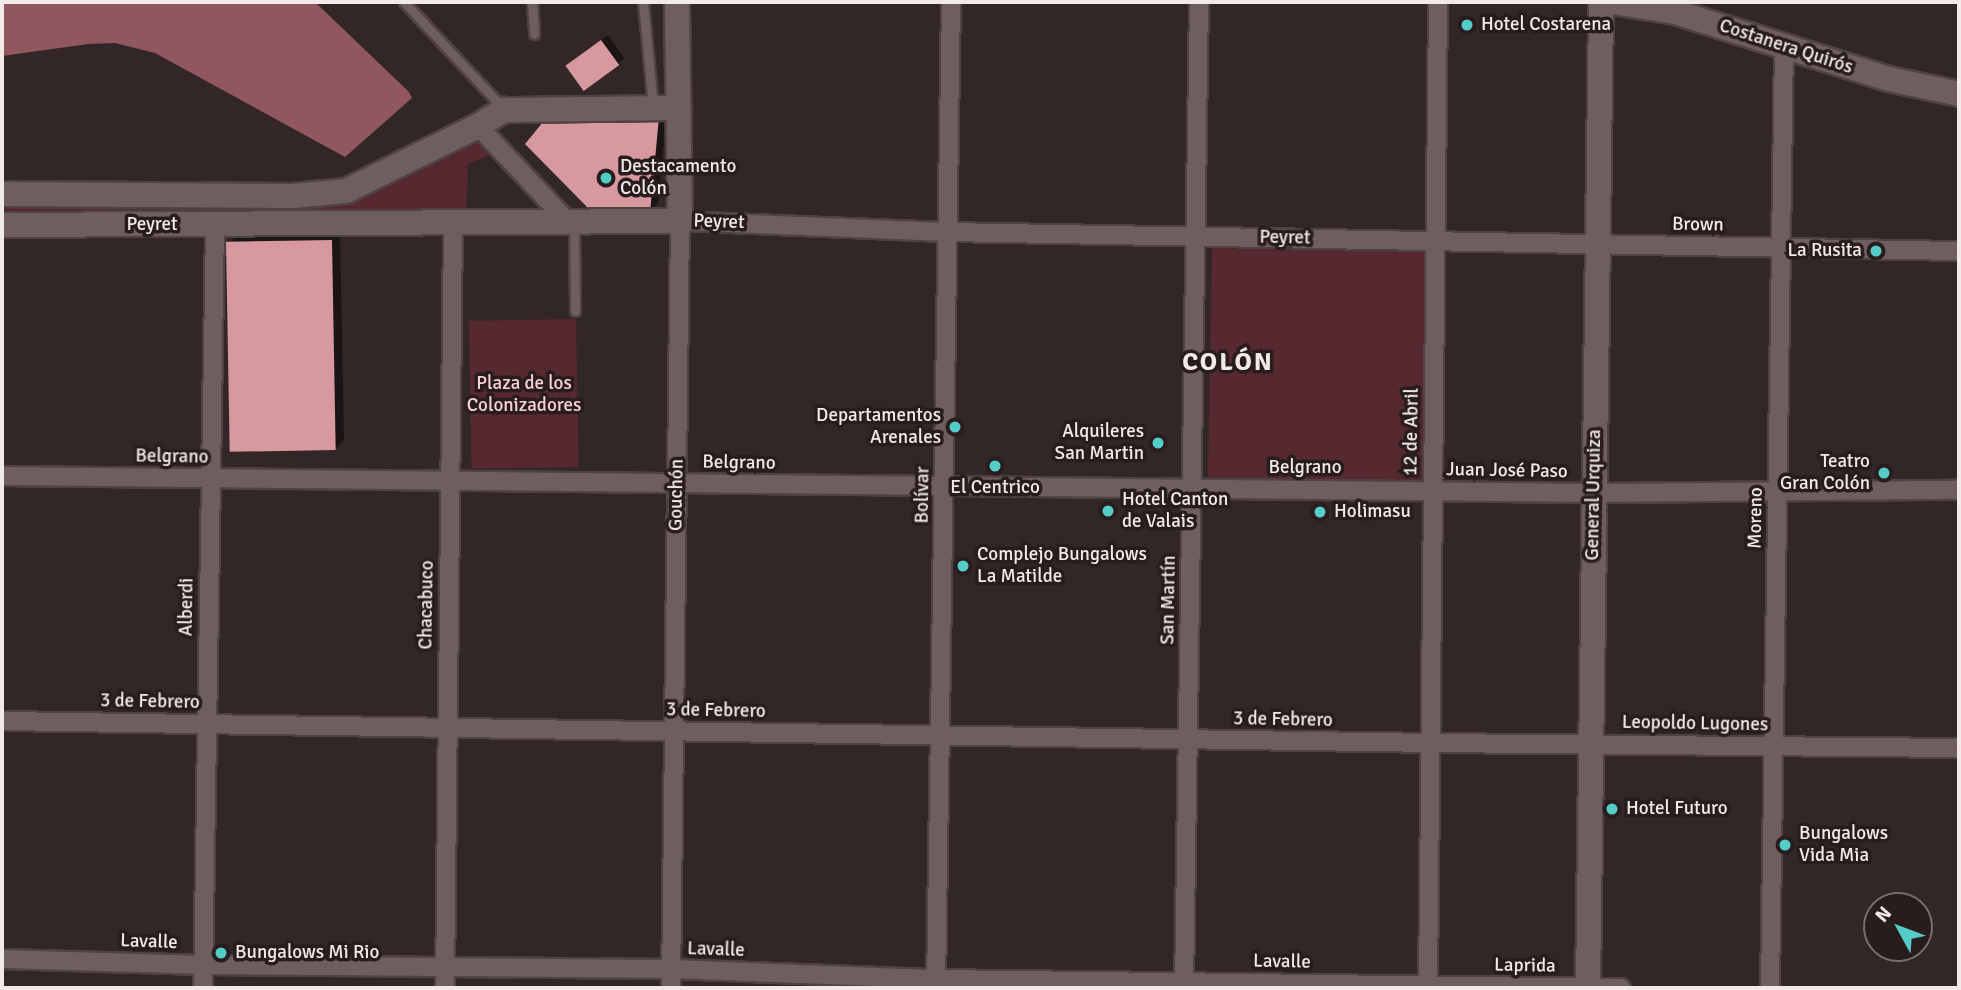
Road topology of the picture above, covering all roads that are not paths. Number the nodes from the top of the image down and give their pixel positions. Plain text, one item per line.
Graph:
1 (404, 2) edge
2 (532, 2) edge
3 (643, 2) edge
4 (677, 2) edge
5 (951, 2) edge
6 (1199, 2) edge
7 (1438, 2) edge
8 (1601, 2) edge
9 (1612, 2) edge
10 (534, 33) dead end
11 (1784, 48) junction
12 (1959, 94) edge
13 (653, 108) junction
14 (678, 108) junction
15 (504, 110) junction
16 (478, 127) junction
17 (2, 194) edge
18 (680, 221) junction
19 (571, 222) junction
20 (453, 223) junction
21 (2, 225) edge
22 (215, 226) junction
23 (948, 232) junction
24 (1195, 237) junction
25 (1435, 241) junction
26 (1598, 244) junction
27 (1781, 248) junction
28 (1959, 251) edge
29 (575, 311) dead end
30 (2, 476) edge
31 (210, 478) junction
32 (450, 481) junction
33 (677, 484) junction
34 (944, 486) junction
35 (1192, 488) junction
36 (1433, 490) junction
37 (1959, 490) edge
38 (1777, 491) junction
39 (1594, 493) junction
40 (2, 721) edge
41 (205, 724) junction
42 (446, 728) junction
43 (674, 731) junction
44 (940, 736) junction
45 (1188, 739) junction
46 (1430, 743) junction
47 (1591, 744) junction
48 (1774, 746) junction
49 (1959, 748) edge
50 (2, 959) edge
51 (204, 965) junction
52 (445, 965) junction
53 (671, 969) junction
54 (936, 984) edge
55 (1184, 985) edge
56 (1428, 986) edge
57 (203, 988) edge
58 (445, 988) edge
59 (671, 988) edge
60 (1588, 988) edge
61 (1621, 988) edge
62 (1770, 988) edge

1 - 15 lane
2 - 10 lane
3 - 13 lane
4 - 14 street, Gouchón
5 - 23 street, Bolívar
6 - 24 street, San Martín
7 - 25 street, 12 de Abril
8 - 26 street, General Urquiza
9 - 11 street, Costanera Quirós
11 - 12 street, Costanera Quirós
11 - 27 street, Moreno
13 - 14 street
13 - 15 street
14 - 18 street, Gouchón
15 - 16 street, Peyret
16 - 17 street, Peyret
16 - 19 street
18 - 19 street, Peyret
18 - 23 street, Peyret
18 - 33 street, Gouchón
19 - 20 street, Peyret
19 - 29 lane
20 - 22 street, Peyret
20 - 32 street, Chacabuco
21 - 22 street, Peyret
22 - 31 street, Alberdi
23 - 24 street, Peyret
23 - 34 street, Bolívar
24 - 25 street, Peyret
24 - 35 street, San Martín
25 - 26 street, Brown
25 - 36 street, 12 de Abril
26 - 27 street, Brown
26 - 39 street, General Urquiza
27 - 28 street, Brown
27 - 38 street, Moreno
30 - 31 street, Belgrano
31 - 32 street, Belgrano
31 - 41 street, Alberdi
32 - 33 street, Belgrano
32 - 42 street, Chacabuco
33 - 34 street, Belgrano
33 - 43 street, Gouchón
34 - 35 street, Belgrano
34 - 44 street, Bolívar
35 - 36 street, Belgrano
35 - 45 street, San Martín
36 - 39 street, Juan José Paso
36 - 46 street, 12 de Abril
37 - 38 street, Juan José Paso
38 - 39 street, Juan José Paso
38 - 48 street, Moreno
39 - 47 street, General Urquiza
40 - 41 street, 3 de Febrero
41 - 42 street, 3 de Febrero
41 - 51 street, Alberdi
42 - 43 street, 3 de Febrero
42 - 52 street, Chacabuco
43 - 44 street, 3 de Febrero
43 - 53 street, Gouchón
44 - 45 street, 3 de Febrero
44 - 54 street, Bolívar
45 - 46 street, 3 de Febrero
45 - 55 street, San Martín
46 - 47 street, Leopoldo Lugones
46 - 56 street, 12 de Abril
47 - 48 street, Leopoldo Lugones
47 - 60 street, General Urquiza
48 - 49 street, Leopoldo Lugones
48 - 62 street, Moreno
50 - 51 street, Lavalle
51 - 52 street, Lavalle
51 - 57 street, Alberdi
52 - 53 street, Lavalle
52 - 58 street, Chacabuco
53 - 54 street, Lavalle
53 - 59 street, Gouchón
54 - 55 street, Lavalle
55 - 56 street, Lavalle
56 - 60 street, Laprida
60 - 61 street, Laprida

